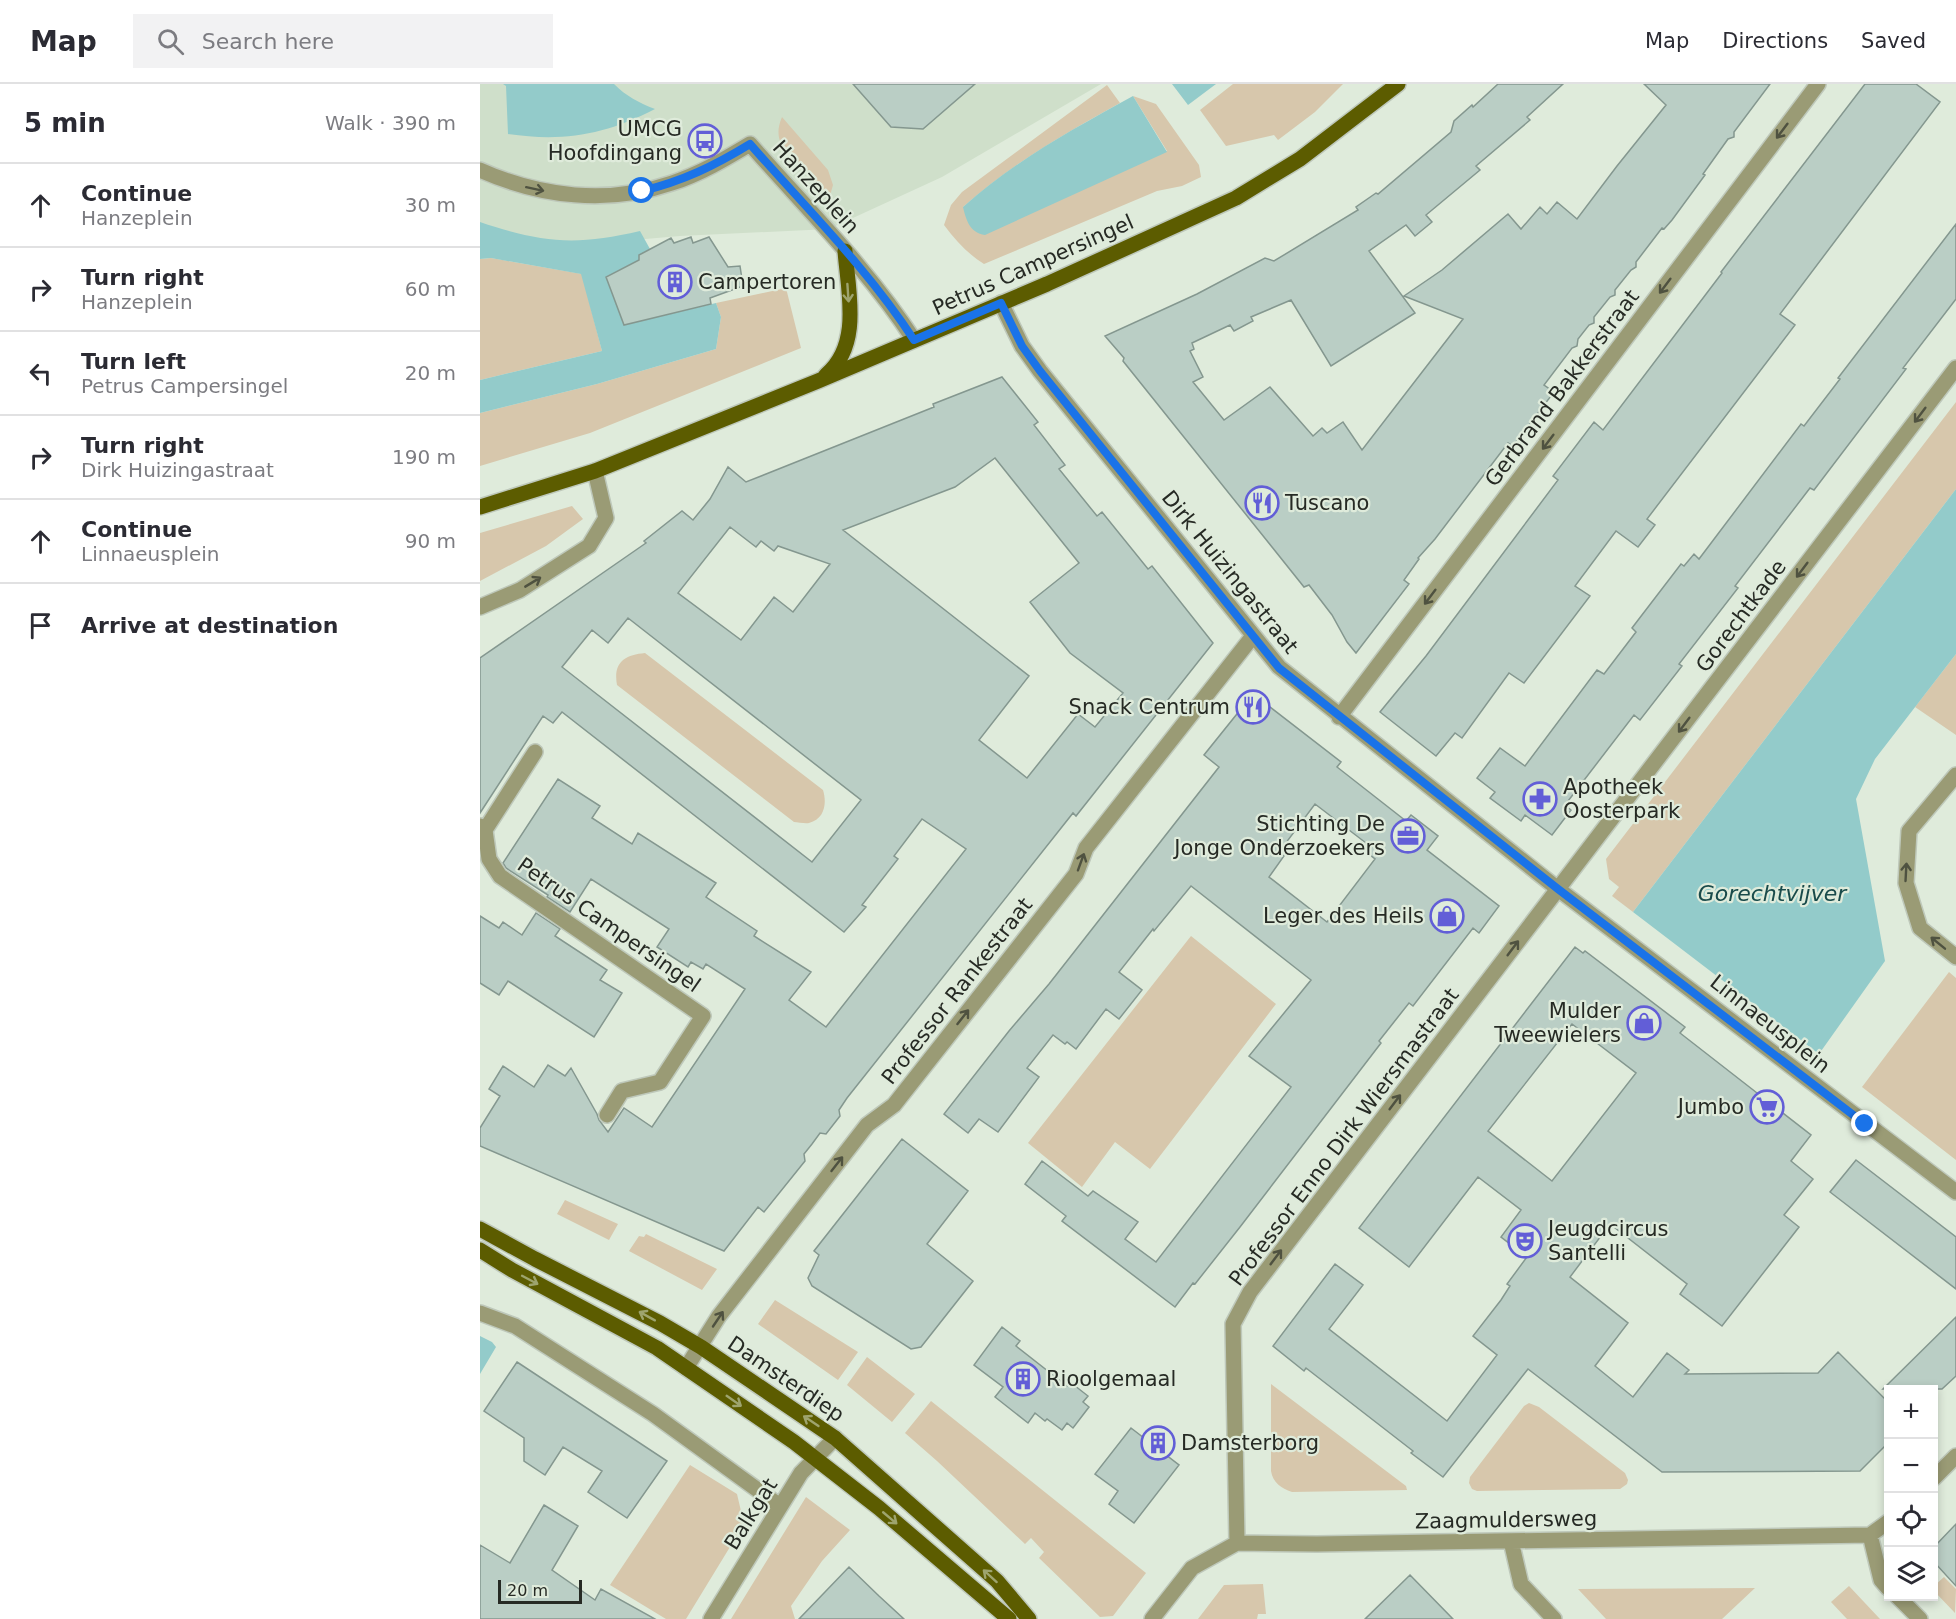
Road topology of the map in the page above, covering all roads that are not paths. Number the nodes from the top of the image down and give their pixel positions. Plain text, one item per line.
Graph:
1 (1398, 84) edge
2 (1818, 84) edge
3 (480, 170) edge
4 (845, 250) junction
5 (1001, 303) junction
6 (914, 340) junction
7 (1956, 368) edge
8 (818, 381) junction
9 (595, 471) junction
10 (480, 507) edge
11 (480, 607) edge
12 (1253, 636) junction
13 (1339, 717) junction
14 (535, 752) dead end
15 (1956, 776) edge
16 (483, 828) edge
17 (1558, 889) junction
18 (1956, 957) edge
19 (607, 1115) dead end
20 (1956, 1192) edge
21 (480, 1228) edge
22 (480, 1250) edge
23 (480, 1313) edge
24 (700, 1347) junction
25 (686, 1368) junction
26 (835, 1438) junction
27 (1956, 1456) edge
28 (817, 1458) junction
29 (1938, 1475) edge
30 (780, 1506) junction
31 (1884, 1525) edge
32 (1870, 1535) junction
33 (1511, 1541) junction
34 (1237, 1543) junction
35 (1884, 1583) edge
36 (1902, 1601) edge
37 (711, 1619) edge
38 (1009, 1619) edge
39 (1029, 1619) edge
40 (1152, 1619) edge
41 (1554, 1619) edge
42 (1920, 1619) edge

1 - 5 main road, Petrus Campersingel
2 -> 13 street, Gerbrand Bakkerstraat
3 -> 4 street, Hanzeplein
4 - 6 street, Hanzeplein
4 -> 8 main road
5 - 6 main road, Petrus Campersingel
5 - 12 street, Dirk Huizingastraat
6 - 8 main road, Petrus Campersingel
7 -> 17 street, Gorechtkade
8 - 9 main road, Petrus Campersingel
9 - 10 main road, Petrus Campersingel
11 -> 9 street
12 - 13 street, Dirk Huizingastraat
24 -> 12 street, Professor Rankestraat
13 - 17 street, Dirk Huizingastraat
14 - 16 street, Petrus Campersingel
18 -> 15 street
16 - 19 street, Petrus Campersingel
17 - 20 street, Linnaeusplein
34 -> 17 street, Professor Enno Dirk Wiersmastraat
24 -> 21 main road, Damsterdiep
22 -> 25 main road
23 - 30 street
24 - 25 street, Professor Rankestraat
26 -> 24 main road, Damsterdiep
25 -> 28 main road
26 - 28 street, Balkgat
39 -> 26 main road, Damsterdiep
27 - 29 street
28 - 30 street, Balkgat
28 -> 38 main road
30 - 37 street, Balkgat
31 - 32 street
32 - 33 street, Zaagmuldersweg
32 - 35 street
33 - 34 street, Zaagmuldersweg
33 - 41 street
34 - 40 street, Zaagmuldersweg
36 - 42 street

